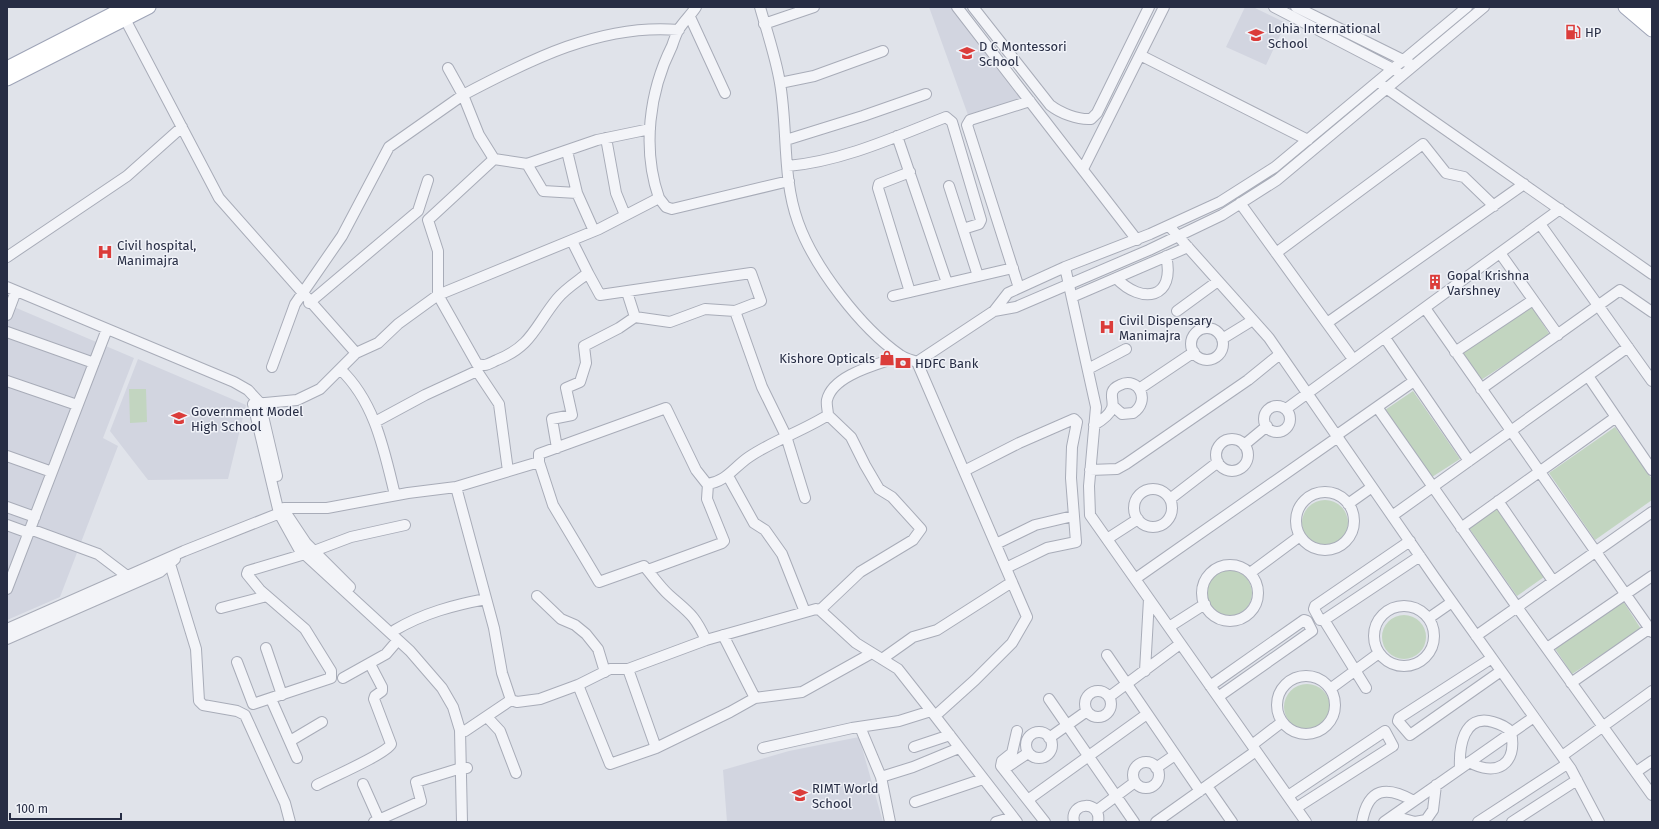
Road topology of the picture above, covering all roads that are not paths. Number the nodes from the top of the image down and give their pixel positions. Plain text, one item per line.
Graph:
1 (149, 7) edge
2 (696, 7) edge
3 (760, 7) edge
4 (814, 7) edge
5 (957, 7) edge
6 (973, 7) edge
7 (1149, 7) edge
8 (1164, 7) edge
9 (1274, 7) edge
10 (1296, 7) edge
11 (1467, 7) edge
12 (1484, 7) edge
13 (1625, 7) edge
14 (1639, 7) edge
15 (126, 13) edge
16 (690, 17) junction
17 (1652, 18) edge
18 (764, 24) junction
19 (678, 30) junction
20 (1652, 30) edge
21 (883, 52) dead end
22 (1140, 54) junction
23 (1404, 60) junction
24 (1415, 66) junction
25 (448, 68) dead end
26 (1393, 69) junction
27 (1405, 75) junction
28 (8, 76) edge
29 (1377, 82) junction
30 (780, 83) junction
31 (1387, 89) junction
32 (725, 93) dead end
33 (926, 94) dead end
34 (463, 95) junction
35 (1030, 101) junction
36 (182, 127) junction
37 (650, 129) junction
38 (897, 136) junction
39 (606, 138) junction
40 (786, 140) junction
41 (1308, 140) junction
42 (567, 151) junction
43 (494, 159) junction
44 (527, 164) junction
45 (788, 166) junction
46 (1083, 169) junction
47 (910, 172) junction
48 (428, 180) dead end
49 (789, 181) junction
50 (1524, 184) junction
51 (949, 186) dead end
52 (577, 193) junction
53 (659, 198) junction
54 (1240, 203) junction
55 (1494, 206) junction
56 (1560, 209) junction
57 (625, 215) junction
58 (1540, 224) junction
59 (1169, 226) junction
60 (963, 229) junction
61 (594, 231) junction
62 (1178, 236) junction
63 (1137, 240) junction
64 (572, 241) junction
65 (1188, 247) junction
66 (1276, 253) junction
67 (1500, 253) junction
68 (1166, 256) junction
69 (7, 257) edge
70 (1065, 267) junction
71 (1013, 268) junction
72 (588, 273) junction
73 (1652, 274) edge
74 (978, 276) junction
75 (1116, 278) junction
76 (1218, 281) junction
77 (947, 283) junction
78 (1069, 283) junction
79 (1018, 288) junction
80 (627, 292) junction
81 (910, 292) junction
82 (11, 294) edge
83 (302, 295) junction
84 (438, 295) junction
85 (893, 296) dead end
86 (1072, 297) junction
87 (1533, 300) junction
88 (309, 303) junction
89 (1599, 306) junction
90 (1425, 308) junction
91 (735, 311) junction
92 (994, 311) junction
93 (1176, 312) dead end
94 (1652, 312) edge
95 (7, 315) edge
96 (635, 316) junction
97 (1253, 320) junction
98 (1327, 323) junction
99 (107, 329) junction
100 (7, 332) edge
101 (1558, 335) junction
102 (1384, 338) junction
103 (1222, 339) junction
104 (1628, 347) junction
105 (1126, 349) dead end
106 (1194, 352) junction
107 (1455, 352) junction
108 (356, 353) junction
109 (1280, 354) junction
110 (1350, 355) dead end
111 (901, 356) junction
112 (917, 362) junction
113 (94, 363) junction
114 (272, 367) dead end
115 (340, 369) junction
116 (1088, 369) junction
117 (1588, 376) junction
118 (7, 381) edge
119 (1414, 381) junction
120 (1652, 381) edge
121 (1139, 389) junction
122 (1481, 389) junction
123 (1308, 394) junction
124 (257, 403) junction
125 (77, 406) junction
126 (1113, 406) junction
127 (1377, 407) junction
128 (1286, 409) junction
129 (828, 415) junction
130 (1616, 417) junction
131 (375, 422) junction
132 (1094, 425) junction
133 (1267, 426) junction
134 (1512, 430) junction
135 (786, 436) junction
136 (1337, 436) junction
137 (1244, 445) junction
138 (557, 448) junction
139 (7, 456) edge
140 (1469, 461) junction
141 (539, 462) junction
142 (1218, 462) junction
143 (1090, 470) junction
144 (1652, 470) edge
145 (508, 471) junction
146 (964, 471) junction
147 (1540, 471) junction
148 (52, 472) junction
149 (728, 476) junction
150 (708, 484) junction
151 (456, 487) junction
152 (1372, 487) junction
153 (1433, 487) junction
154 (395, 495) junction
155 (805, 498) dead end
156 (1170, 500) junction
157 (1498, 501) junction
158 (1348, 504) junction
159 (7, 507) edge
160 (283, 511) junction
161 (1652, 512) edge
162 (1073, 516) junction
163 (1392, 516) junction
164 (35, 517) junction
165 (1138, 520) junction
166 (7, 525) edge
167 (406, 525) dead end
168 (1461, 528) junction
169 (29, 531) junction
170 (1300, 536) junction
171 (1107, 539) junction
172 (1410, 541) junction
173 (996, 544) junction
174 (184, 551) junction
175 (1596, 551) junction
176 (310, 553) junction
177 (1420, 556) junction
178 (170, 564) junction
179 (1006, 568) junction
180 (648, 570) junction
181 (10, 573) edge
182 (1250, 573) junction
183 (1652, 576) edge
184 (1135, 579) junction
185 (132, 580) junction
186 (1553, 581) junction
187 (1012, 582) junction
188 (7, 590) edge
189 (1626, 594) junction
190 (267, 596) junction
191 (537, 596) dead end
192 (486, 599) junction
193 (1149, 599) junction
194 (1452, 602) junction
195 (1205, 604) junction
196 (1517, 607) junction
197 (221, 608) dead end
198 (820, 610) junction
199 (805, 612) junction
200 (1428, 618) junction
201 (1324, 620) junction
202 (1169, 627) junction
203 (7, 629) edge
204 (1651, 630) edge
205 (396, 635) junction
206 (723, 635) junction
207 (1476, 636) junction
208 (7, 639) edge
209 (706, 640) junction
210 (1180, 644) junction
211 (266, 648) dead end
212 (1547, 648) junction
213 (872, 653) junction
214 (1379, 653) junction
215 (1107, 655) dead end
216 (1492, 658) junction
217 (882, 659) junction
218 (237, 662) dead end
219 (370, 664) junction
220 (628, 669) junction
221 (1355, 670) junction
222 (1145, 671) junction
223 (1501, 671) junction
224 (606, 672) junction
225 (343, 678) dead end
226 (1572, 682) junction
227 (578, 685) junction
228 (1127, 685) junction
229 (1210, 686) junction
230 (1330, 688) junction
231 (1366, 688) dead end
232 (1652, 691) edge
233 (282, 695) junction
234 (1109, 697) junction
235 (1218, 697) junction
236 (756, 698) junction
237 (271, 699) junction
238 (1049, 699) dead end
239 (511, 700) junction
240 (1087, 712) junction
241 (933, 713) junction
242 (1147, 714) junction
243 (487, 717) junction
244 (1534, 717) junction
245 (322, 722) dead end
246 (1282, 722) junction
247 (1068, 725) junction
248 (1603, 726) junction
249 (860, 728) junction
250 (465, 731) junction
251 (1017, 731) dead end
252 (1511, 732) junction
253 (950, 735) junction
254 (1049, 738) junction
255 (290, 741) junction
256 (914, 747) dead end
257 (656, 748) junction
258 (763, 748) dead end
259 (959, 748) junction
260 (1254, 748) junction
261 (1028, 753) junction
262 (1175, 755) junction
263 (1088, 756) junction
264 (297, 758) dead end
265 (1565, 760) junction
266 (1652, 761) edge
267 (1469, 762) junction
268 (464, 768) junction
269 (1156, 768) junction
270 (1460, 768) junction
271 (1004, 769) junction
272 (1636, 772) junction
273 (516, 773) dead end
274 (882, 777) junction
275 (983, 779) junction
276 (1577, 780) junction
277 (1135, 782) junction
278 (363, 784) dead end
279 (317, 785) dead end
280 (1436, 785) junction
281 (1203, 788) junction
282 (1652, 795) edge
283 (1116, 796) junction
284 (1288, 796) junction
285 (1029, 799) junction
286 (1414, 801) junction
287 (916, 802) dead end
288 (1296, 808) junction
289 (1096, 811) junction
290 (1393, 816) junction
291 (1015, 819) edge
292 (378, 821) edge
293 (290, 822) edge
294 (462, 822) edge
295 (467, 822) edge
296 (890, 822) edge
297 (996, 822) edge
298 (1046, 822) edge
299 (1074, 822) edge
300 (1098, 822) edge
301 (1134, 822) edge
302 (1156, 822) edge
303 (1232, 822) edge
304 (1306, 822) edge
305 (1362, 822) edge
306 (1384, 822) edge
307 (1478, 822) edge
308 (1512, 822) edge
309 (1599, 822) edge

1 - 15 main road
2 - 16 street
3 - 18 street
4 - 18 street
5 - 35 street
6 - 7 street
8 - 22 street
9 - 26 street
10 - 23 street
11 - 23 street
12 - 24 street
13 - 20 main road
14 - 17 main road
15 - 28 main road
15 - 36 street
16 - 19 street
16 - 32 street
18 - 30 street
19 - 34 street
19 - 37 street
21 - 30 street
22 - 41 street
22 - 46 street
23 - 24 street
23 - 26 street
24 - 27 street
25 - 34 street
26 - 27 street
26 - 29 street
27 - 31 street
29 - 31 street
29 - 41 street
30 - 40 street
31 - 50 street
31 - 54 street
33 - 40 street
34 - 43 street
34 - 83 street
35 - 46 street
35 - 71 street
36 - 69 street
36 - 83 street
37 - 39 street
37 - 53 street
38 - 45 street
38 - 47 street
38 - 60 street
39 - 42 street
39 - 57 street
40 - 45 street
41 - 59 street
42 - 44 street
42 - 52 street
43 - 44 street
43 - 84 street
44 - 52 street
45 - 49 street
46 - 63 street
47 - 77 street
47 - 81 street
48 - 88 street
49 - 53 street
49 - 111 street
50 - 55 street
50 - 56 street
51 - 60 street
52 - 61 street
53 - 57 street
54 - 62 street
54 - 66 street
55 - 66 street
55 - 98 street
56 - 58 street
56 - 73 street
57 - 61 street
58 - 67 street
58 - 89 street
59 - 62 street
59 - 63 street
60 - 74 street
61 - 64 street
62 - 65 street
62 - 78 street
63 - 70 street
64 - 72 street
64 - 84 street
65 - 68 street
65 - 76 street
66 - 98 street
67 - 87 street
67 - 90 street
68 - 75 street
68 - 75 street
70 - 78 street
70 - 79 street
71 - 74 street
71 - 79 street
72 - 80 street
72 - 84 street
74 - 77 street
75 - 86 street
76 - 93 street
76 - 97 street
77 - 81 street
78 - 86 street
78 - 92 street
79 - 92 street
80 - 91 street
80 - 96 street
81 - 85 street
82 - 95 street
82 - 99 street
83 - 88 street
83 - 114 street
84 - 108 street
86 - 116 street
87 - 101 street
87 - 107 street
88 - 108 street
89 - 94 street
89 - 101 street
89 - 104 street
90 - 102 street
90 - 107 street
91 - 96 street
91 - 135 street
92 - 112 street
96 - 138 street
97 - 103 street
97 - 109 street
98 - 110 street
99 - 113 street
99 - 124 street
100 - 113 street
101 - 122 street
102 - 119 street
102 - 123 street
103 - 106 street
103 - 106 street
104 - 117 street
104 - 120 street
105 - 116 street
106 - 121 street
107 - 122 street
108 - 115 street
109 - 123 street
109 - 143 street
111 - 112 street
111 - 129 street
112 - 146 street
113 - 125 street
115 - 124 street
115 - 131 street
116 - 132 street
117 - 130 street
117 - 134 street
118 - 125 street
119 - 127 street
119 - 140 street
121 - 126 street
121 - 126 street
122 - 134 street
123 - 128 street
123 - 136 street
124 - 160 street
125 - 148 street
126 - 132 street
127 - 136 street
127 - 153 street
128 - 133 street
128 - 133 street
129 - 135 street
129 - 198 street
130 - 144 street
130 - 147 street
131 - 145 street
131 - 154 street
132 - 143 street
133 - 137 street
134 - 140 street
134 - 147 street
135 - 149 street
135 - 155 street
136 - 152 street
136 - 184 street
137 - 142 street
137 - 142 street
138 - 141 street
138 - 150 street
139 - 148 street
140 - 153 street
141 - 145 street
141 - 180 street
142 - 156 street
143 - 171 street
145 - 151 street
146 - 162 street
146 - 173 street
147 - 157 street
147 - 175 street
148 - 164 street
149 - 150 street
149 - 199 street
150 - 180 street
151 - 154 street
151 - 192 street
152 - 158 street
152 - 163 street
153 - 163 street
153 - 168 street
154 - 160 street
156 - 165 street
156 - 165 street
157 - 168 street
157 - 186 street
158 - 170 street
158 - 170 street
159 - 164 street
160 - 174 street
160 - 176 street
161 - 175 street
162 - 173 street
162 - 179 street
163 - 172 street
164 - 169 street
165 - 171 street
166 - 169 street
167 - 176 street
168 - 196 street
169 - 181 street
169 - 185 street
170 - 182 street
171 - 184 street
172 - 177 street
172 - 201 street
173 - 179 street
174 - 178 street
174 - 185 street
175 - 186 street
175 - 189 street
176 - 190 street
176 - 205 street
177 - 194 street
177 - 201 street
178 - 185 street
178 - 293 street
179 - 187 street
180 - 209 street
181 - 188 street
182 - 195 street
182 - 195 street
183 - 189 street
184 - 193 street
185 - 203 street
185 - 208 street
186 - 196 street
187 - 217 street
187 - 241 street
189 - 204 street
189 - 212 street
190 - 197 street
190 - 233 street
191 - 224 street
192 - 205 street
192 - 239 street
193 - 202 street
193 - 222 street
194 - 200 street
194 - 207 street
195 - 202 street
196 - 207 street
196 - 212 street
198 - 199 street
198 - 213 street
199 - 206 street
200 - 214 street
200 - 214 street
201 - 221 street
202 - 210 street
204 - 226 street
205 - 219 street
205 - 250 street
205 - 268 street
206 - 209 street
206 - 236 street
207 - 216 street
209 - 220 street
210 - 222 street
210 - 229 street
211 - 233 street
212 - 226 street
213 - 217 street
213 - 236 street
214 - 221 street
215 - 228 street
216 - 223 street
216 - 223 street
217 - 241 street
218 - 237 street
219 - 225 street
219 - 279 street
220 - 224 street
220 - 257 street
221 - 230 street
221 - 231 street
222 - 228 street
223 - 244 street
224 - 227 street
226 - 248 street
227 - 239 street
227 - 257 street
228 - 234 street
228 - 242 street
229 - 235 street
229 - 235 street
230 - 246 street
230 - 246 street
232 - 248 street
233 - 237 street
234 - 240 street
234 - 240 street
235 - 260 street
236 - 257 street
237 - 255 street
238 - 247 street
239 - 243 street
240 - 247 street
241 - 249 street
241 - 253 street
242 - 262 street
242 - 263 street
243 - 250 street
243 - 273 street
244 - 252 street
244 - 265 street
245 - 255 street
246 - 260 street
247 - 254 street
247 - 263 street
248 - 265 street
248 - 272 street
249 - 258 street
249 - 274 street
250 - 268 street
251 - 271 street
252 - 267 street
252 - 267 street
252 - 270 street
253 - 256 street
253 - 259 street
254 - 261 street
254 - 261 street
255 - 264 street
259 - 274 street
259 - 275 street
260 - 281 street
260 - 284 street
261 - 271 street
262 - 269 street
262 - 281 street
263 - 283 street
263 - 285 street
265 - 276 street
265 - 307 street
266 - 272 street
267 - 270 street
268 - 292 street
268 - 294 street
268 - 295 street
269 - 277 street
269 - 277 street
270 - 280 street
271 - 285 street
272 - 282 street
274 - 296 street
275 - 287 street
275 - 291 street
276 - 308 street
276 - 309 street
277 - 283 street
278 - 292 street
280 - 286 street
280 - 290 street
281 - 302 street
281 - 303 street
283 - 289 street
283 - 301 street
284 - 288 street
284 - 288 street
285 - 298 street
286 - 290 street
286 - 305 street
288 - 304 street
289 - 299 street
289 - 300 street
290 - 306 street
291 - 297 street

